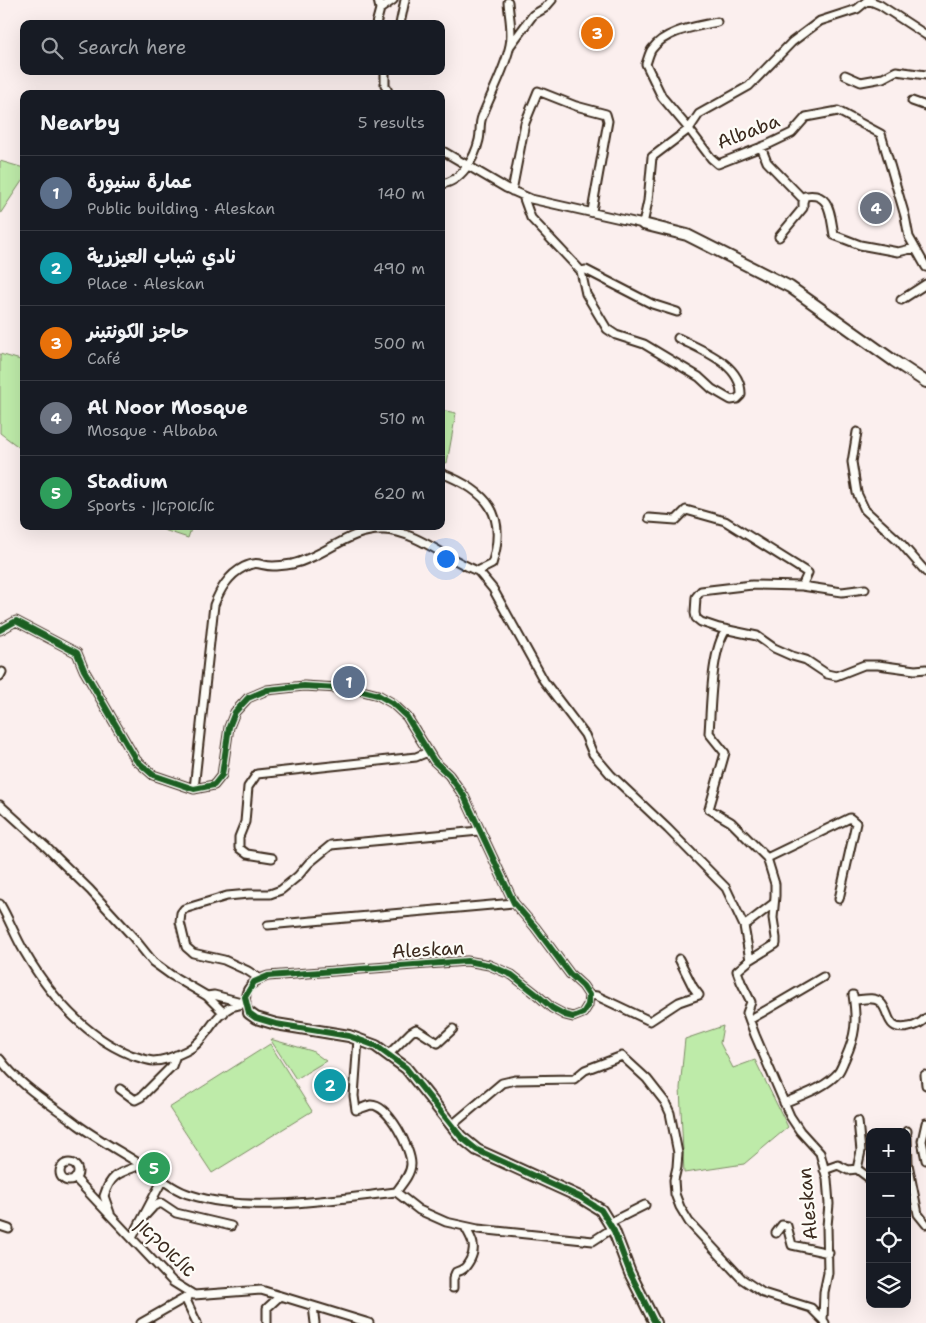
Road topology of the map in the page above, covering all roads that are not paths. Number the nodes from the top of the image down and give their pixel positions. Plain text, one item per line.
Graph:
1 (378, 0) edge
2 (393, 0) edge
3 (404, 0) edge
4 (552, 0) edge
5 (508, 2) dead end
6 (380, 9) junction
7 (377, 20) edge
8 (401, 20) edge
9 (717, 22) dead end
10 (926, 35) edge
11 (510, 46) junction
12 (385, 75) edge
13 (845, 75) dead end
14 (926, 75) edge
15 (387, 90) edge
16 (912, 101) dead end
17 (926, 106) edge
18 (689, 129) junction
19 (760, 147) junction
20 (445, 152) edge
21 (467, 166) junction
22 (445, 184) edge
23 (512, 191) junction
24 (523, 196) junction
25 (805, 196) junction
26 (592, 212) junction
27 (643, 224) junction
28 (779, 237) dead end
29 (914, 248) junction
30 (926, 267) edge
31 (581, 271) junction
32 (926, 284) edge
33 (901, 300) dead end
34 (676, 312) dead end
35 (678, 338) dead end
36 (926, 382) edge
37 (857, 432) dead end
38 (445, 475) edge
39 (648, 518) dead end
40 (478, 571) junction
41 (926, 572) edge
42 (802, 586) junction
43 (864, 589) dead end
44 (0, 630) edge
45 (726, 630) junction
46 (926, 669) edge
47 (428, 752) junction
48 (194, 788) junction
49 (0, 805) edge
50 (479, 831) junction
51 (272, 858) dead end
52 (768, 858) junction
53 (839, 899) dead end
54 (514, 903) junction
55 (774, 903) junction
56 (0, 904) edge
57 (268, 925) dead end
58 (744, 926) junction
59 (679, 959) dead end
60 (750, 960) junction
61 (823, 977) dead end
62 (260, 979) junction
63 (589, 995) junction
64 (207, 996) junction
65 (248, 1008) junction
66 (224, 1013) junction
67 (926, 1018) edge
68 (750, 1019) junction
69 (453, 1029) dead end
70 (358, 1039) junction
71 (389, 1054) junction
72 (176, 1055) junction
73 (0, 1059) edge
74 (925, 1075) edge
75 (926, 1086) edge
76 (120, 1090) dead end
77 (784, 1103) junction
78 (858, 1121) dead end
79 (926, 1123) edge
80 (451, 1126) junction
81 (926, 1160) edge
82 (141, 1165) junction
83 (857, 1169) junction
84 (824, 1170) junction
85 (910, 1173) edge
86 (866, 1176) edge
87 (75, 1178) dead end
88 (163, 1179) junction
89 (396, 1192) junction
90 (645, 1205) dead end
91 (112, 1218) junction
92 (143, 1218) junction
93 (926, 1224) edge
94 (611, 1225) junction
95 (0, 1226) edge
96 (232, 1226) dead end
97 (465, 1226) junction
98 (8, 1229) dead end
99 (776, 1233) dead end
100 (132, 1238) junction
101 (829, 1253) junction
102 (453, 1288) dead end
103 (194, 1295) junction
104 (280, 1296) junction
105 (185, 1298) junction
106 (313, 1306) junction
107 (824, 1322) edge
108 (141, 1323) edge
109 (197, 1323) edge
110 (267, 1323) edge
111 (315, 1323) edge
112 (369, 1323) edge
113 (655, 1323) edge

1 - 6 street
2 - 6 street
3 - 8 street
4 - 11 street
5 - 11 street
6 - 7 street
9 - 18 street
10 - 18 street
11 - 21 street
12 - 15 street
13 - 14 street
16 - 17 street
18 - 19 street, Albaba
18 - 27 street, Albaba
19 - 25 street
19 - 29 street, Albaba
20 - 21 street
21 - 22 street
21 - 23 street
23 - 24 street
23 - 26 street
24 - 26 street
24 - 31 street
25 - 28 street
25 - 29 street
26 - 27 street
27 - 36 street
29 - 30 street, Albaba
31 - 34 street
31 - 35 street
32 - 33 street
37 - 41 street
38 - 40 street
39 - 42 street
40 - 48 street
40 - 58 street
42 - 43 street
42 - 45 street
44 - 48 street
45 - 46 street
45 - 52 street
47 - 48 street
47 - 50 street
47 - 51 street
49 - 64 street
50 - 54 street
50 - 62 street
52 - 53 street
52 - 55 street
54 - 57 street
54 - 63 street
55 - 58 street
55 - 60 street
56 - 72 street
58 - 60 street
59 - 63 street
60 - 68 street, Aleskan
61 - 68 street
62 - 63 street, Aleskan
62 - 65 street
64 - 65 street
64 - 66 street
65 - 66 street
65 - 70 street
66 - 72 street
67 - 77 street
68 - 77 street, Aleskan
69 - 71 street
70 - 71 street
70 - 89 street
71 - 80 street
72 - 76 street
73 - 82 street
74 - 75 street
77 - 84 street, Aleskan
78 - 83 street
79 - 81 street
80 - 94 street
80 - 107 street
82 - 88 street
82 - 91 street
83 - 84 street
83 - 86 street
84 - 101 street, Aleskan
85 - 93 street
87 - 91 street, אלאסקאן
88 - 89 street
88 - 92 street
89 - 97 street
90 - 94 street
91 - 100 street, אלאסקאן
92 - 96 street
92 - 100 street
94 - 97 street
94 - 113 street
95 - 98 street
97 - 102 street
99 - 101 street
100 - 103 street, אלאסקאן
101 - 107 street, Aleskan
103 - 104 street, אלאסקאן
103 - 105 street
104 - 106 street, אלאסקאן
104 - 110 street
105 - 108 street
105 - 109 street
106 - 111 street
106 - 112 street, אלאסקאן

